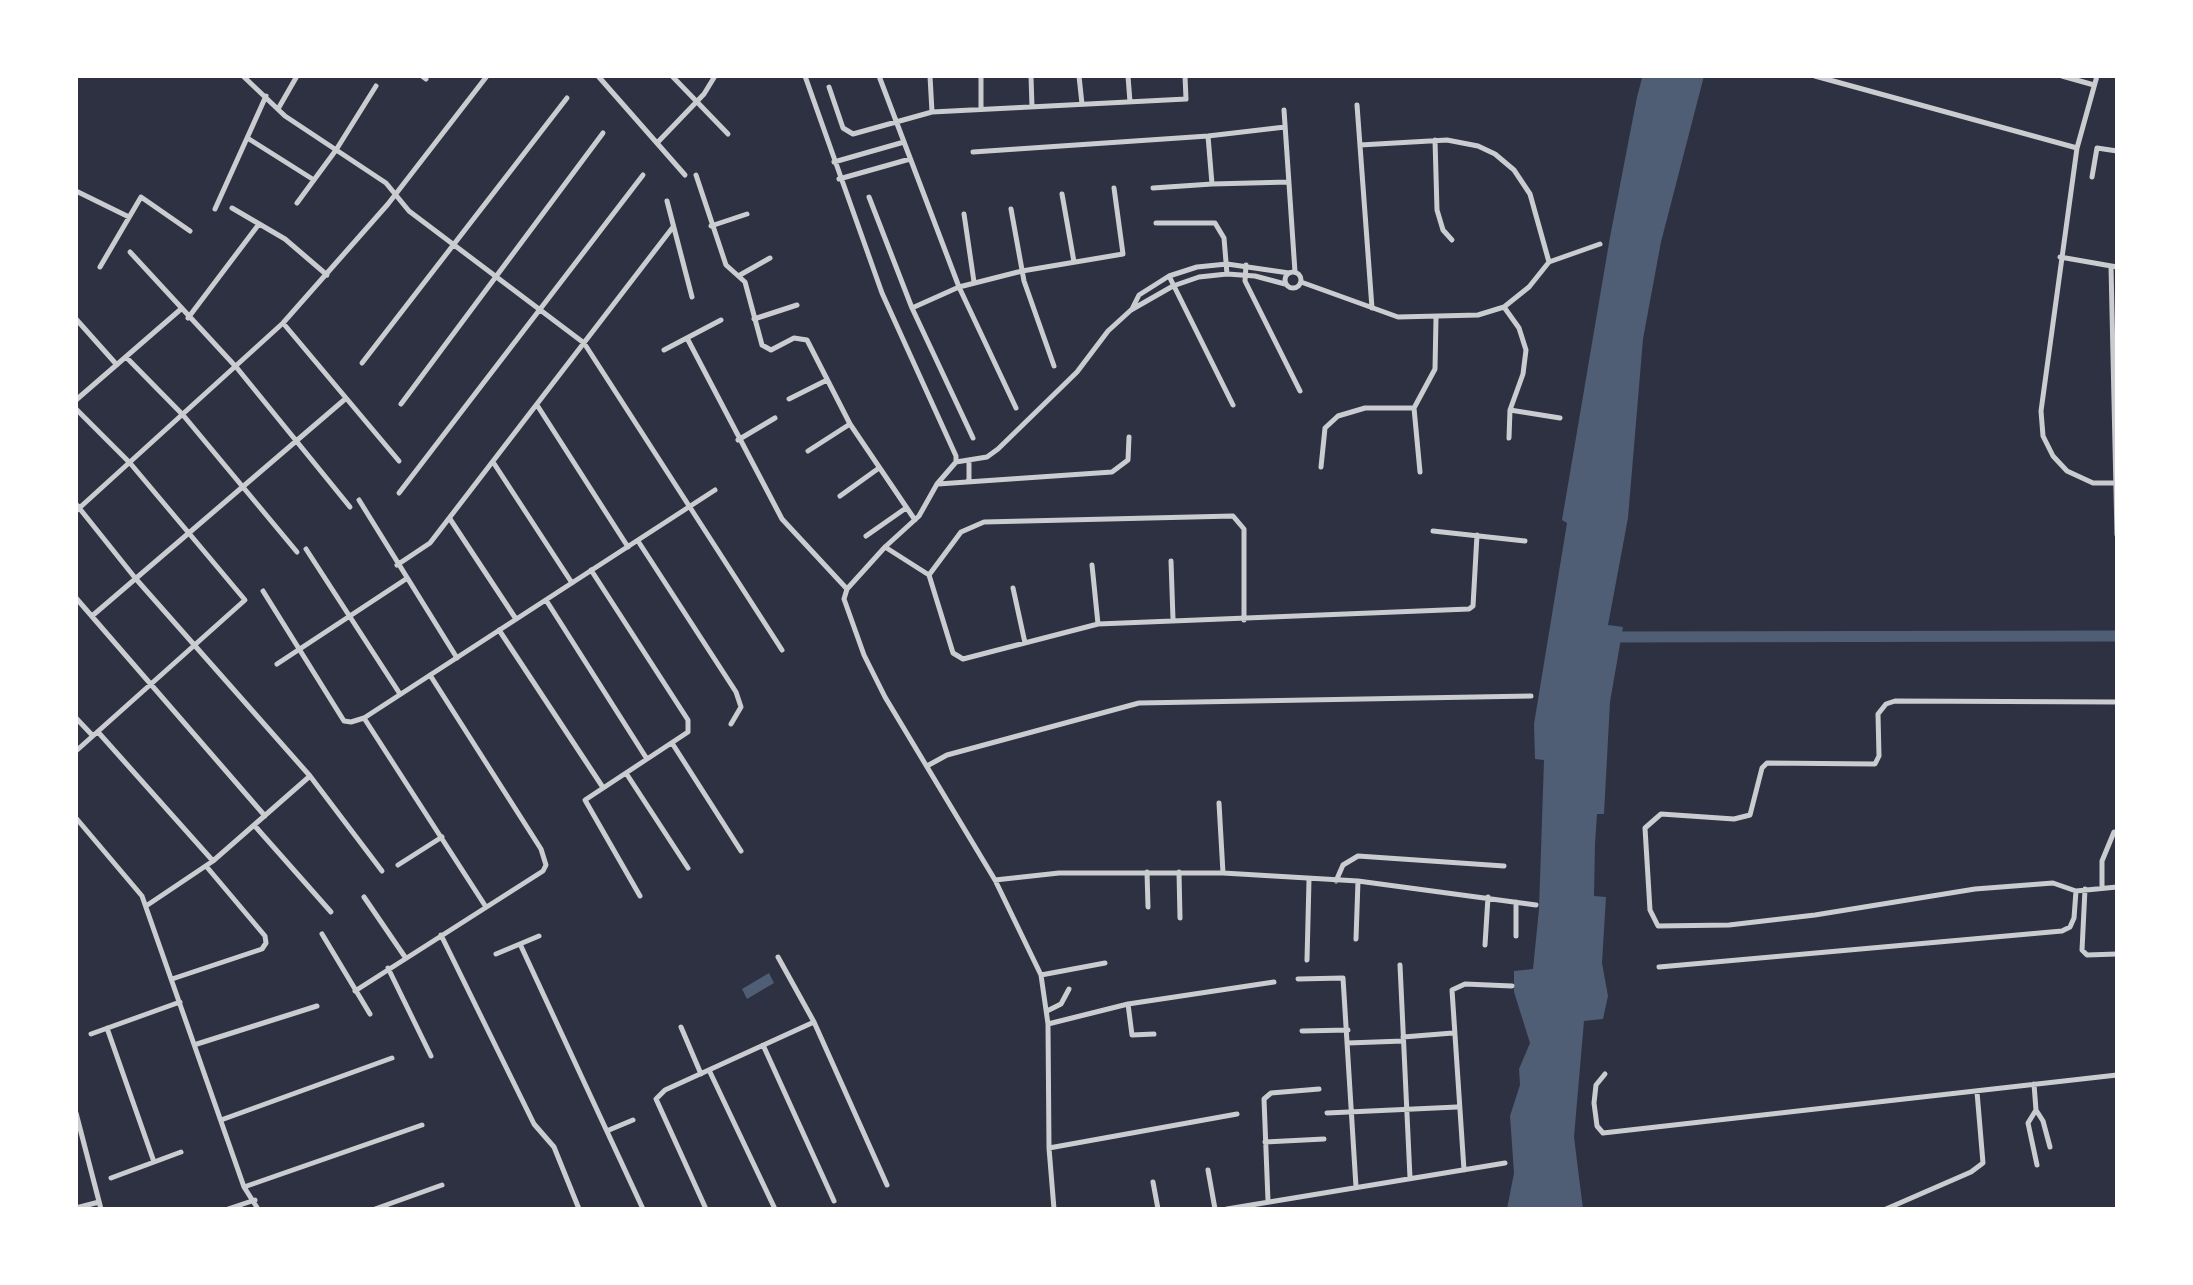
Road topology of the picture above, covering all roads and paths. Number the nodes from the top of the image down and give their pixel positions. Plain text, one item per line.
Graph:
1 (243, 76) edge
2 (487, 76) edge
3 (598, 76) edge
4 (672, 76) edge
5 (715, 76) edge
6 (805, 76) edge
7 (879, 76) edge
8 (930, 76) edge
9 (981, 76) edge
10 (1031, 76) edge
11 (1079, 76) edge
12 (1128, 76) edge
13 (1185, 76) edge
14 (1815, 76) edge
15 (2062, 76) edge
16 (2097, 76) edge
17 (294, 77) edge
18 (2094, 85) junction
19 (376, 86) dead end
20 (829, 87) dead end
21 (266, 96) junction
22 (567, 98) dead end
23 (1130, 102) junction
24 (697, 103) junction
25 (1082, 104) junction
26 (1357, 105) dead end
27 (1032, 107) junction
28 (278, 109) junction
29 (981, 109) junction
30 (1284, 110) dead end
31 (932, 112) junction
32 (897, 123) junction
33 (1285, 127) junction
34 (603, 133) dead end
35 (728, 134) dead end
36 (1208, 136) junction
37 (249, 139) junction
38 (1435, 140) junction
39 (904, 142) junction
40 (657, 143) junction
41 (1360, 145) junction
42 (2077, 148) junction
43 (336, 150) junction
44 (2117, 151) edge
45 (973, 152) dead end
46 (910, 159) junction
47 (834, 162) junction
48 (643, 175) dead end
49 (685, 175) dead end
50 (696, 175) dead end
51 (2092, 177) dead end
52 (839, 179) junction
53 (314, 180) junction
54 (1289, 182) junction
55 (1212, 184) junction
56 (1114, 188) dead end
57 (1153, 188) dead end
58 (76, 191) edge
59 (397, 193) junction
60 (1062, 194) dead end
61 (869, 197) dead end
62 (667, 201) dead end
63 (297, 203) dead end
64 (232, 208) dead end
65 (215, 209) dead end
66 (1011, 209) dead end
67 (747, 214) dead end
68 (964, 214) dead end
69 (129, 217) junction
70 (1156, 223) dead end
71 (259, 224) junction
72 (711, 226) junction
73 (673, 227) junction
74 (190, 231) dead end
75 (1452, 240) dead end
76 (454, 244) junction
77 (1600, 244) dead end
78 (130, 252) dead end
79 (2060, 257) junction
80 (770, 258) dead end
81 (1074, 262) junction
82 (1549, 262) junction
83 (1227, 264) junction
84 (1246, 265) junction
85 (2114, 266) edge
86 (100, 267) dead end
87 (1022, 271) junction
88 (1292, 272) junction
89 (1227, 274) junction
90 (327, 275) junction
91 (740, 275) junction
92 (1245, 275) junction
93 (1169, 276) junction
94 (497, 277) junction
95 (974, 282) junction
96 (1301, 282) junction
97 (1285, 284) junction
98 (1173, 286) junction
99 (959, 287) junction
100 (692, 297) dead end
101 (797, 305) dead end
102 (1504, 307) junction
103 (912, 308) junction
104 (1372, 308) junction
105 (181, 309) junction
106 (540, 310) junction
107 (1131, 310) junction
108 (188, 318) junction
109 (1436, 318) junction
110 (76, 319) edge
111 (754, 319) junction
112 (721, 320) dead end
113 (283, 323) junction
114 (687, 338) junction
115 (584, 343) junction
116 (664, 350) dead end
117 (126, 357) junction
118 (362, 363) dead end
119 (117, 365) junction
120 (1054, 366) dead end
121 (237, 368) junction
122 (827, 380) junction
123 (1300, 391) dead end
124 (789, 399) dead end
125 (76, 400) edge
126 (344, 400) junction
127 (401, 404) dead end
128 (537, 405) junction
129 (1233, 405) dead end
130 (1016, 408) dead end
131 (1414, 408) junction
132 (76, 409) edge
133 (1510, 410) junction
134 (183, 415) junction
135 (775, 418) dead end
136 (1560, 418) dead end
137 (850, 424) junction
138 (1129, 437) dead end
139 (973, 438) dead end
140 (1509, 438) dead end
141 (738, 440) junction
142 (295, 443) junction
143 (808, 451) dead end
144 (969, 460) junction
145 (399, 461) dead end
146 (493, 462) junction
147 (956, 462) junction
148 (130, 463) junction
149 (1321, 467) dead end
150 (879, 468) junction
151 (1420, 472) dead end
152 (969, 481) junction
153 (2116, 483) edge
154 (937, 484) junction
155 (242, 489) junction
156 (715, 490) dead end
157 (399, 493) dead end
158 (840, 496) dead end
159 (359, 500) dead end
160 (77, 507) edge
161 (350, 507) dead end
162 (689, 507) junction
163 (906, 508) junction
164 (450, 519) junction
165 (915, 520) junction
166 (1433, 531) dead end
167 (1477, 535) junction
168 (2117, 535) edge
169 (188, 536) junction
170 (866, 536) dead end
171 (638, 541) junction
172 (1525, 541) dead end
173 (628, 547) junction
174 (885, 547) junction
175 (306, 549) dead end
176 (297, 552) dead end
177 (1171, 561) dead end
178 (397, 565) junction
179 (1092, 565) dead end
180 (591, 570) junction
181 (929, 575) junction
182 (136, 579) junction
183 (406, 579) junction
184 (572, 583) junction
185 (1013, 588) dead end
186 (847, 589) junction
187 (263, 591) dead end
188 (76, 598) edge
189 (546, 600) junction
190 (92, 616) junction
191 (349, 617) junction
192 (516, 619) junction
193 (1173, 619) junction
194 (1244, 620) junction
195 (1098, 624) junction
196 (499, 630) junction
197 (1025, 643) junction
198 (194, 645) junction
199 (299, 650) junction
200 (782, 650) dead end
201 (457, 658) junction
202 (277, 664) dead end
203 (430, 675) junction
204 (151, 684) junction
205 (400, 694) junction
206 (1531, 696) dead end
207 (2117, 702) edge
208 (76, 718) edge
209 (364, 718) junction
210 (731, 724) dead end
211 (96, 734) junction
212 (672, 743) junction
213 (76, 751) edge
214 (647, 759) junction
215 (927, 766) junction
216 (626, 773) junction
217 (310, 776) junction
218 (602, 786) junction
219 (1219, 803) dead end
220 (265, 816) junction
221 (76, 818) edge
222 (254, 825) junction
223 (2114, 832) dead end
224 (442, 837) junction
225 (741, 851) dead end
226 (213, 861) junction
227 (398, 865) dead end
228 (206, 866) junction
229 (1504, 866) dead end
230 (688, 868) dead end
231 (382, 871) dead end
232 (1147, 872) junction
233 (1179, 872) junction
234 (1223, 873) junction
235 (995, 880) junction
236 (1309, 880) junction
237 (1336, 881) junction
238 (1358, 881) junction
239 (2102, 887) junction
240 (2117, 887) edge
241 (2085, 889) junction
242 (2076, 891) junction
243 (640, 896) dead end
244 (364, 897) dead end
245 (1488, 897) junction
246 (1516, 902) junction
247 (1536, 905) dead end
248 (146, 906) junction
249 (486, 907) junction
250 (1148, 907) dead end
251 (331, 912) dead end
252 (1180, 918) dead end
253 (322, 934) dead end
254 (441, 935) junction
255 (539, 936) dead end
256 (1516, 936) dead end
257 (1356, 939) dead end
258 (520, 944) junction
259 (1485, 945) dead end
260 (496, 954) dead end
261 (2117, 954) edge
262 (405, 957) junction
263 (778, 957) dead end
264 (1307, 960) dead end
265 (1105, 963) dead end
266 (1400, 965) dead end
267 (1659, 967) dead end
268 (388, 968) junction
269 (1041, 975) junction
270 (172, 979) junction
271 (1298, 979) dead end
272 (1274, 982) dead end
273 (1512, 986) dead end
274 (1069, 989) dead end
275 (355, 991) junction
276 (180, 1002) junction
277 (1128, 1004) junction
278 (317, 1006) dead end
279 (1047, 1011) junction
280 (370, 1014) dead end
281 (814, 1022) junction
282 (1048, 1024) junction
283 (681, 1027) dead end
284 (107, 1028) junction
285 (1348, 1030) junction
286 (1302, 1031) dead end
287 (1453, 1033) junction
288 (91, 1034) dead end
289 (1154, 1034) dead end
290 (1403, 1039) junction
291 (1348, 1043) junction
292 (197, 1044) junction
293 (763, 1045) junction
294 (431, 1056) dead end
295 (392, 1058) dead end
296 (709, 1070) junction
297 (701, 1074) junction
298 (1605, 1074) dead end
299 (2117, 1075) edge
300 (2034, 1084) junction
301 (1319, 1089) dead end
302 (1977, 1092) junction
303 (1457, 1107) junction
304 (2036, 1110) junction
305 (1405, 1111) junction
306 (1351, 1112) junction
307 (76, 1113) edge
308 (1327, 1113) dead end
309 (1237, 1114) dead end
310 (221, 1120) junction
311 (633, 1120) dead end
312 (422, 1125) dead end
313 (609, 1130) junction
314 (1324, 1139) dead end
315 (1265, 1142) junction
316 (2050, 1147) dead end
317 (1049, 1148) junction
318 (181, 1152) dead end
319 (154, 1162) junction
320 (1505, 1163) dead end
321 (2037, 1165) dead end
322 (1208, 1170) dead end
323 (1464, 1170) junction
324 (111, 1178) dead end
325 (1410, 1178) junction
326 (1153, 1182) dead end
327 (442, 1185) dead end
328 (887, 1185) dead end
329 (244, 1187) junction
330 (1356, 1187) junction
331 (255, 1200) junction
332 (834, 1201) dead end
333 (1268, 1201) junction
334 (100, 1206) edge
335 (76, 1208) edge
336 (228, 1209) edge
337 (258, 1209) edge
338 (375, 1209) edge
339 (579, 1209) edge
340 (643, 1209) edge
341 (706, 1209) edge
342 (775, 1209) edge
343 (1054, 1209) edge
344 (1158, 1209) edge
345 (1215, 1209) edge
346 (1227, 1209) edge
347 (1886, 1209) edge

1 - 21 street
2 - 59 street
3 - 40 street
4 - 24 street
5 - 24 street
6 - 47 street
7 - 32 street
8 - 31 street
9 - 29 street
10 - 27 street
11 - 25 street
12 - 23 street
13 - 23 street
14 - 42 street
15 - 18 street
16 - 18 street
17 - 28 street
18 - 42 street
19 - 43 street
20 - 32 street
21 - 28 street
21 - 37 street
22 - 76 street
23 - 25 street
24 - 35 street
24 - 40 street
25 - 27 street
26 - 41 street
27 - 29 street
28 - 43 street
29 - 31 street
30 - 33 street
31 - 32 street
32 - 39 street
33 - 36 street
33 - 54 street
34 - 94 street
36 - 45 street
36 - 55 street
37 - 53 street
37 - 65 street
38 - 41 street
38 - 75 street
38 - 82 street
39 - 46 street
39 - 47 street
40 - 49 street
41 - 104 street
42 - 79 street
43 - 53 street
43 - 59 street
44 - 51 street
46 - 52 street
46 - 99 street
47 - 52 street
48 - 106 street
50 - 72 street
52 - 147 street
53 - 63 street
54 - 55 street
54 - 88 street
55 - 57 street
56 - 81 street
58 - 69 street
59 - 76 street
59 - 90 street
60 - 81 street
61 - 103 street
62 - 73 street
64 - 71 street
66 - 87 street
67 - 72 street
68 - 95 street
69 - 74 street
69 - 86 street
70 - 83 street
71 - 90 street
71 - 108 street
72 - 91 street
73 - 100 street
73 - 115 street
76 - 94 street
76 - 118 street
77 - 82 street
78 - 105 street
79 - 85 street
79 - 153 street
80 - 91 street
81 - 87 street
82 - 102 street
83 - 84 street
83 - 89 street
83 - 93 street
84 - 88 street
84 - 92 street
85 - 153 street
87 - 95 street
87 - 120 street
88 - 96 street
88 - 97 street
89 - 92 street
89 - 98 street
90 - 113 street
91 - 111 street
92 - 97 street
92 - 123 street
93 - 98 street
93 - 107 street
94 - 106 street
94 - 127 street
95 - 99 street
96 - 97 street
96 - 104 street
98 - 107 street
98 - 129 street
99 - 103 street
99 - 130 street
101 - 111 street
102 - 109 street
102 - 133 street
103 - 139 street
104 - 109 street
105 - 108 street
105 - 117 street
106 - 115 street
106 - 157 street
107 - 144 street
108 - 121 street
109 - 131 street
110 - 119 street
111 - 122 street
112 - 114 street
113 - 121 street
113 - 126 street
114 - 116 street
114 - 141 street
115 - 128 street
115 - 162 street
117 - 119 street
117 - 134 street
119 - 125 street
121 - 134 street
121 - 142 street
122 - 124 street
122 - 137 street
126 - 142 street
126 - 145 street
128 - 146 street
128 - 173 street
131 - 149 street
131 - 151 street
132 - 148 street
133 - 136 street
133 - 140 street
134 - 148 street
134 - 155 street
135 - 141 street
137 - 143 street
137 - 150 street
138 - 152 street
141 - 186 street
142 - 155 street
142 - 161 street
144 - 147 street
144 - 152 street
146 - 164 street
146 - 184 street
147 - 154 street
148 - 160 street
148 - 169 street
150 - 158 street
150 - 163 street
152 - 154 street
153 - 168 street
154 - 165 street
155 - 169 street
155 - 176 street
156 - 162 street
159 - 178 street
160 - 182 street
162 - 171 street
162 - 200 street
163 - 165 street
163 - 170 street
164 - 178 street
164 - 192 street
165 - 174 street
166 - 167 street
167 - 172 street
167 - 194 street
169 - 182 street
169 - 198 street
171 - 173 street
171 - 210 street
173 - 180 street
174 - 181 street
174 - 186 street
175 - 191 street
177 - 193 street
178 - 183 street
179 - 195 street
180 - 184 street
180 - 212 street
181 - 194 street
181 - 197 street
182 - 190 street
182 - 198 street
183 - 191 street
183 - 201 street
184 - 189 street
185 - 197 street
186 - 215 street
187 - 199 street
188 - 190 street
189 - 192 street
189 - 214 street
190 - 204 street
191 - 199 street
191 - 205 street
192 - 196 street
193 - 194 street
193 - 195 street
195 - 197 street
196 - 201 street
196 - 218 street
198 - 204 street
198 - 217 street
199 - 202 street
199 - 209 street
201 - 203 street
203 - 205 street
203 - 249 street
204 - 211 street
204 - 220 street
205 - 209 street
206 - 215 street
207 - 242 street
208 - 211 street
209 - 224 street
211 - 213 street
211 - 226 street
212 - 214 street
212 - 225 street
214 - 216 street
215 - 235 street
216 - 218 street
216 - 230 street
217 - 220 street
217 - 231 street
218 - 243 street
219 - 234 street
220 - 222 street
221 - 248 street
222 - 226 street
222 - 251 street
223 - 239 street
224 - 227 street
224 - 249 street
226 - 228 street
228 - 248 street
228 - 270 street
229 - 237 street
232 - 233 street
232 - 235 street
232 - 250 street
233 - 234 street
233 - 252 street
234 - 236 street
235 - 269 street
236 - 237 street
236 - 264 street
237 - 238 street
238 - 245 street
238 - 257 street
239 - 240 street
239 - 241 street
241 - 242 street
241 - 261 street
242 - 267 street
244 - 262 street
245 - 246 street
245 - 259 street
246 - 247 street
246 - 256 street
248 - 270 street
249 - 254 street
253 - 275 street
254 - 262 street
254 - 339 street
255 - 258 street
258 - 260 street
258 - 313 street
262 - 268 street
263 - 281 street
265 - 269 street
266 - 290 street
268 - 275 street
268 - 294 street
269 - 279 street
270 - 276 street
271 - 285 street
272 - 277 street
273 - 287 street
274 - 279 street
275 - 280 street
276 - 284 street
276 - 292 street
277 - 282 street
277 - 289 street
278 - 292 street
279 - 282 street
281 - 293 street
281 - 328 street
282 - 317 street
283 - 297 street
284 - 288 street
284 - 319 street
285 - 286 street
285 - 291 street
287 - 290 street
287 - 303 street
290 - 291 street
290 - 305 street
291 - 306 street
292 - 310 street
293 - 296 street
293 - 332 street
295 - 310 street
296 - 297 street
296 - 342 street
297 - 341 street
298 - 302 street
299 - 300 street
300 - 302 street
300 - 304 street
301 - 315 street
302 - 347 street
303 - 305 street
303 - 323 street
304 - 316 street
304 - 321 street
305 - 306 street
305 - 325 street
306 - 308 street
306 - 330 street
307 - 334 street
309 - 317 street
310 - 329 street
311 - 313 street
312 - 329 street
313 - 340 street
314 - 315 street
315 - 333 street
317 - 343 street
318 - 319 street
319 - 324 street
320 - 323 street
322 - 345 street
323 - 325 street
325 - 330 street
326 - 344 street
327 - 338 street
329 - 331 street
330 - 333 street
331 - 336 street
331 - 337 street
333 - 346 street
334 - 335 street

